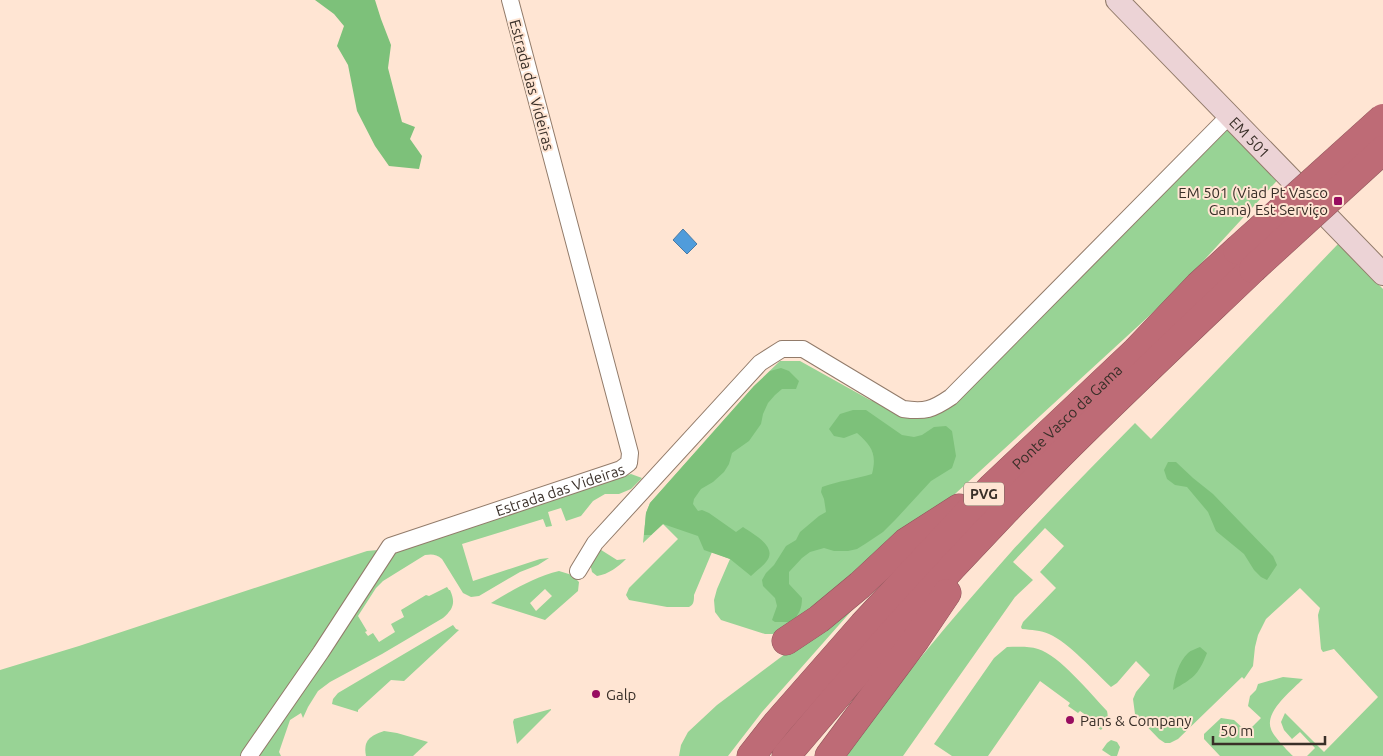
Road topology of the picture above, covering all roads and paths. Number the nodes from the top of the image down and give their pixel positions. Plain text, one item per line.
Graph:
1 (510, 0) edge
2 (1117, 0) edge
3 (1229, 116) junction
4 (1383, 118) edge
5 (1383, 150) edge
6 (1245, 260) junction
7 (1383, 274) edge
8 (992, 487) junction
9 (995, 521) junction
10 (578, 571) dead end
11 (786, 641) dead end
12 (249, 756) edge
13 (751, 756) edge
14 (786, 756) edge
15 (829, 756) edge

1 - 12 street, Estrada das Videiras
2 - 3 main road, EM 501 / EM 501
3 - 7 main road, EM 501 / EM 501
3 - 10 street
4 - 6 highway, Ponte Vasco da Gama / PVG, bridge
5 - 6 highway, Ponte Vasco da Gama / PVG, bridge
6 - 8 highway, Ponte Vasco da Gama / PVG
6 - 9 highway, Ponte Vasco da Gama / PVG
8 - 11 highway
8 - 13 highway, Ponte Vasco da Gama / PVG
9 - 14 highway, Ponte Vasco da Gama / PVG
9 - 15 highway

